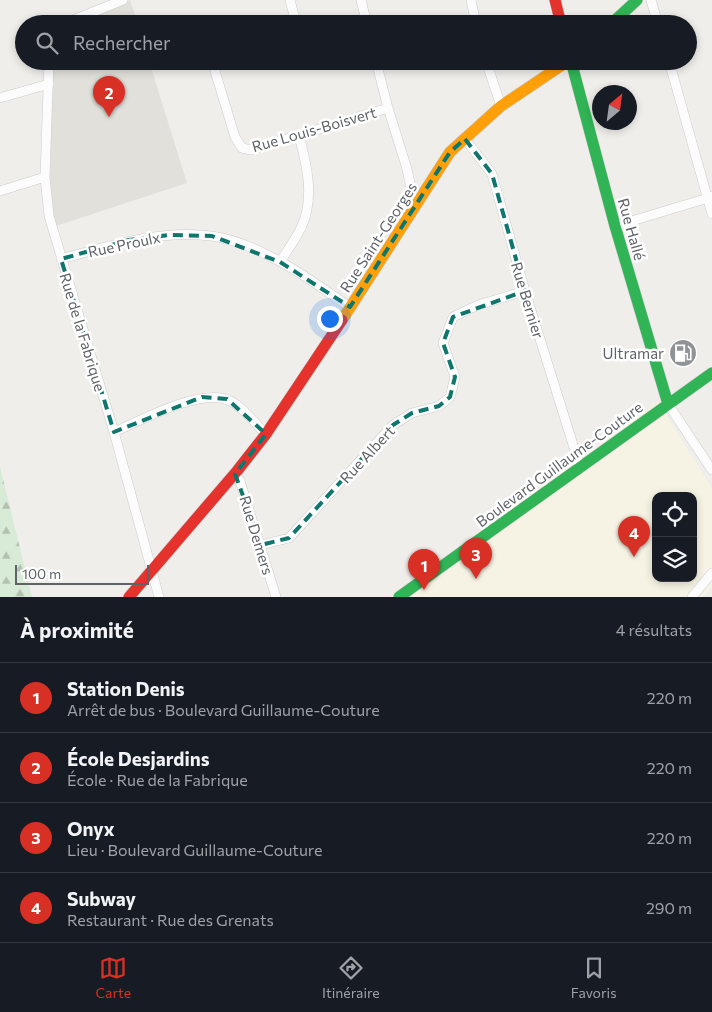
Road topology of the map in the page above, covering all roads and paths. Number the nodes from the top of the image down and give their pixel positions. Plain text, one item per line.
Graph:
1 (123, 0) edge
2 (290, 0) edge
3 (361, 0) edge
4 (470, 0) edge
5 (555, 0) edge
6 (637, 0) edge
7 (651, 0) edge
8 (86, 15) edge
9 (294, 15) edge
10 (365, 15) edge
11 (474, 15) edge
12 (559, 15) edge
13 (621, 15) edge
14 (655, 15) edge
15 (49, 70) edge
16 (214, 70) edge
17 (378, 70) edge
18 (489, 70) edge
19 (556, 70) edge
20 (572, 70) edge
21 (672, 70) edge
22 (49, 84) junction
23 (0, 98) edge
24 (501, 106) junction
25 (388, 108) junction
26 (299, 136) junction
27 (465, 139) junction
28 (44, 177) junction
29 (0, 191) edge
30 (710, 197) edge
31 (415, 207) junction
32 (712, 214) edge
33 (615, 226) junction
34 (61, 259) junction
35 (280, 262) junction
36 (525, 291) junction
37 (350, 307) junction
38 (712, 373) edge
39 (668, 404) junction
40 (114, 432) junction
41 (266, 434) junction
42 (580, 467) junction
43 (712, 470) edge
44 (235, 474) junction
45 (261, 545) junction
46 (152, 570) junction
47 (712, 573) edge
48 (130, 597) edge
49 (159, 597) edge
50 (276, 597) edge
51 (399, 597) edge
52 (692, 597) edge

1 - 8 street
2 - 9 street
3 - 10 street
4 - 11 street
5 - 12 street
6 - 13 street
7 - 14 street
15 - 22 street, Rue de la Fabrique
16 - 26 street, Rue Louis-Boisvert
17 - 25 street
18 - 24 street
19 - 24 street, Rue Saint-Georges
20 - 33 street, Rue Hallé
21 - 30 street
22 - 23 street
22 - 28 street, Rue de la Fabrique
24 - 27 street, Rue Saint-Georges
25 - 26 street, Rue Louis-Boisvert
25 - 31 street
26 - 35 street
27 - 31 street, Rue Saint-Georges
27 - 36 street, Rue Bernier
28 - 29 street
28 - 34 street, Rue de la Fabrique
30 - 32 street
30 - 33 street
31 - 37 street, Rue Saint-Georges
33 - 39 street, Rue Hallé
34 - 35 street, Rue Proulx
34 - 40 street, Rue de la Fabrique
35 - 37 street, Rue Proulx
36 - 42 street, Rue Bernier
36 - 45 street, Rue Albert
37 - 41 street, Rue Saint-Georges
38 - 39 street, Boulevard Guillaume-Couture
39 - 42 street, Boulevard Guillaume-Couture
39 - 43 street
40 - 41 street
40 - 46 street, Rue de la Fabrique
41 - 44 street, Rue Saint-Georges
42 - 51 street, Boulevard Guillaume-Couture
44 - 45 street, Rue Demers
44 - 46 street, Rue Saint-Georges
45 - 50 street, Rue Demers
46 - 48 street, Rue Saint-Georges
46 - 49 street, Rue de la Fabrique
47 - 52 street

